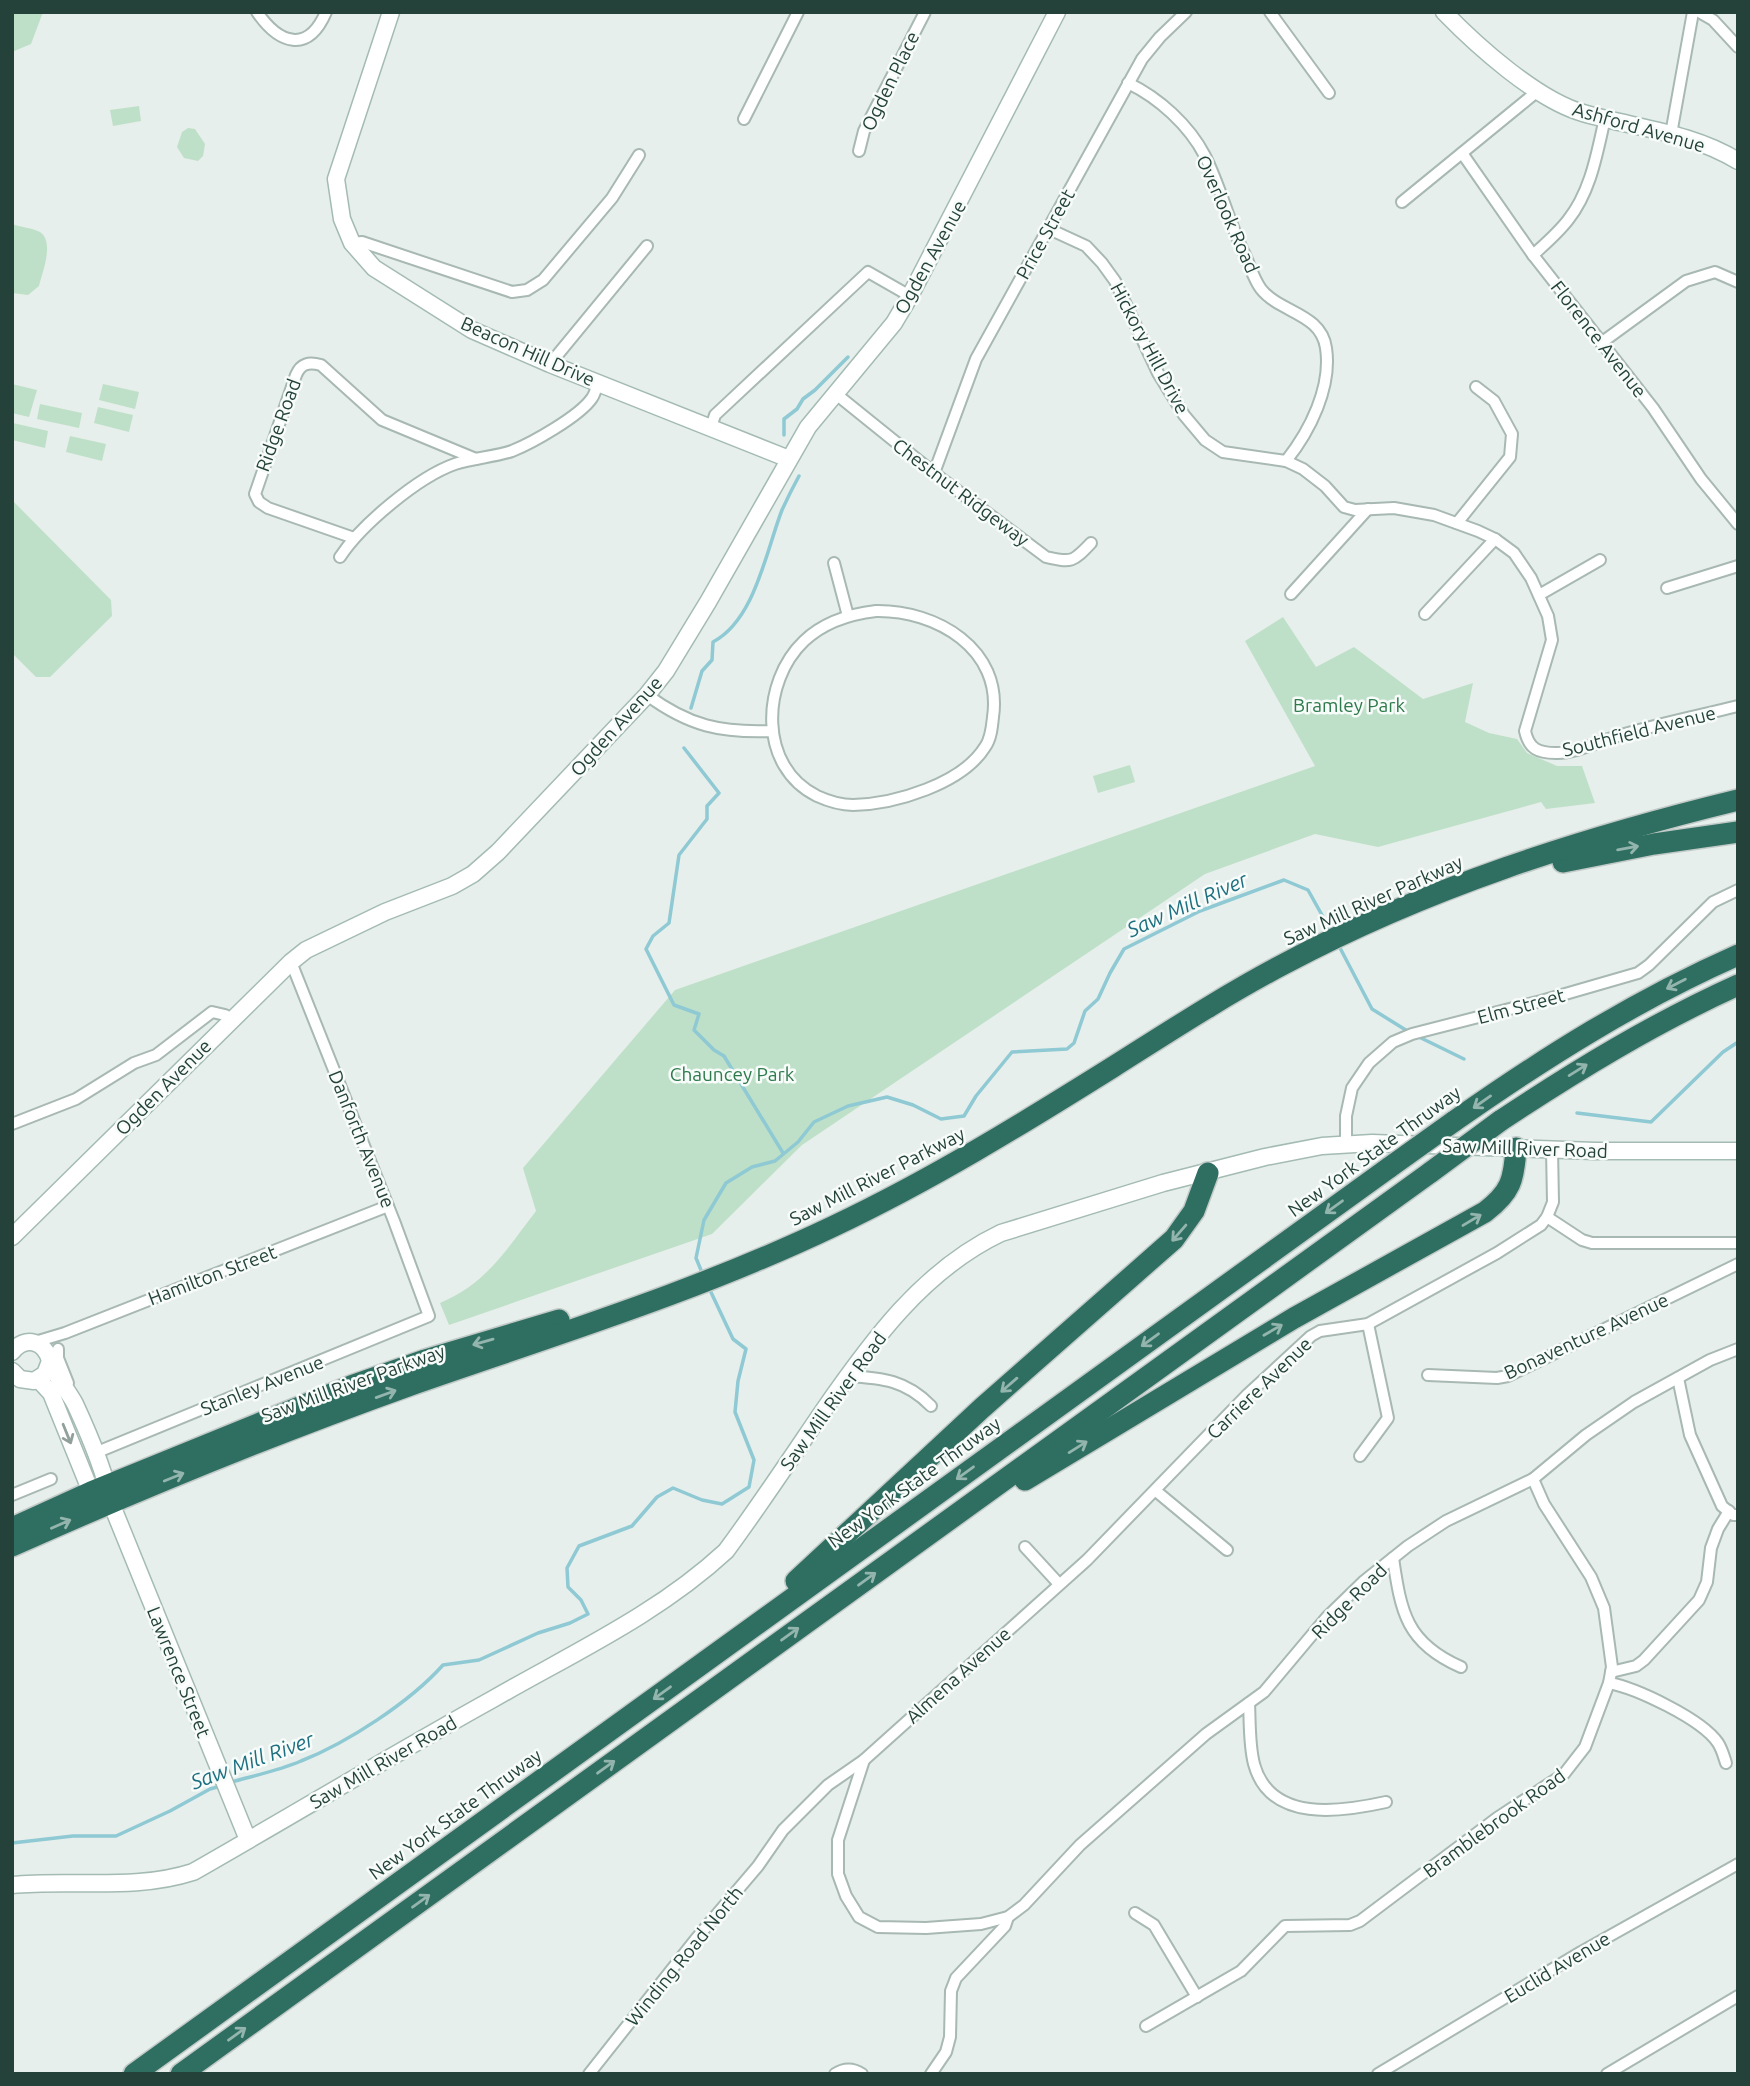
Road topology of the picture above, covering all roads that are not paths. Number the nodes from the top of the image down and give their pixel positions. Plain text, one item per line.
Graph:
1 (257, 12) edge
2 (326, 12) edge
3 (391, 12) edge
4 (798, 12) edge
5 (925, 12) edge
6 (1058, 12) edge
7 (1186, 12) edge
8 (1270, 12) edge
9 (1444, 12) edge
10 (1693, 12) edge
11 (1699, 12) edge
12 (1738, 47) edge
13 (1128, 83) junction
14 (1539, 90) junction
15 (1329, 93) dead end
16 (1605, 118) junction
17 (744, 119) dead end
18 (1671, 134) junction
19 (859, 151) dead end
20 (1462, 153) junction
21 (639, 155) dead end
22 (1738, 162) edge
23 (1402, 202) dead end
24 (1049, 229) junction
25 (352, 243) junction
26 (647, 246) dead end
27 (1533, 255) junction
28 (1738, 282) edge
29 (910, 296) junction
30 (1601, 343) junction
31 (550, 364) junction
32 (598, 383) junction
33 (1476, 387) dead end
34 (836, 394) junction
35 (710, 427) junction
36 (476, 459) junction
37 (789, 460) junction
38 (1286, 461) junction
39 (934, 473) junction
40 (1368, 509) junction
41 (1457, 523) junction
42 (1738, 524) edge
43 (354, 538) junction
44 (1495, 539) junction
45 (1091, 543) dead end
46 (340, 557) dead end
47 (1600, 560) dead end
48 (834, 563) dead end
49 (1738, 566) edge
50 (1667, 588) dead end
51 (1291, 594) dead end
52 (1539, 595) junction
53 (1425, 614) dead end
54 (848, 616) junction
55 (647, 695) junction
56 (1738, 706) edge
57 (772, 731) junction
58 (1539, 751) joint
59 (1738, 787) edge
60 (1738, 800) edge
61 (1738, 832) edge
62 (1738, 890) edge
63 (1443, 892) junction
64 (1348, 924) junction
65 (1738, 955) edge
66 (291, 962) junction
67 (1738, 985) edge
68 (231, 1020) junction
69 (12, 1124) edge
70 (1346, 1144) junction
71 (1516, 1148) junction
72 (1552, 1149) junction
73 (1738, 1151) edge
74 (1208, 1173) junction
75 (388, 1206) junction
76 (1547, 1217) junction
77 (12, 1237) edge
78 (1738, 1243) edge
79 (1738, 1264) edge
80 (429, 1316) joint
81 (1368, 1324) junction
82 (74, 1329) junction
83 (35, 1342) junction
84 (1738, 1349) edge
85 (12, 1352) edge
86 (52, 1356) junction
87 (12, 1371) edge
88 (1428, 1375) dead end
89 (848, 1376) junction
90 (1678, 1378) junction
91 (38, 1379) junction
92 (931, 1406) dead end
93 (95, 1453) junction
94 (1360, 1456) dead end
95 (51, 1479) dead end
96 (1534, 1479) junction
97 (1156, 1491) junction
98 (103, 1493) junction
99 (12, 1495) edge
100 (1137, 1511) joint
101 (1733, 1513) edge
102 (12, 1528) edge
103 (914, 1545) junction
104 (12, 1546) edge
105 (1025, 1547) dead end
106 (1227, 1550) dead end
107 (1393, 1558) junction
108 (1059, 1584) junction
109 (1461, 1667) dead end
110 (695, 1669) junction
111 (1610, 1678) junction
112 (1249, 1703) junction
113 (864, 1760) junction
114 (1727, 1763) dead end
115 (1386, 1802) dead end
116 (778, 1836) joint
117 (248, 1840) junction
118 (1738, 1864) edge
119 (12, 1885) edge
120 (1135, 1913) dead end
121 (1008, 1917) junction
122 (1738, 1996) edge
123 (1197, 1997) junction
124 (1146, 2026) dead end
125 (134, 2074) edge
126 (181, 2074) edge
127 (589, 2074) edge
128 (835, 2074) edge
129 (862, 2074) edge
130 (931, 2074) edge
131 (1378, 2074) edge
132 (1607, 2074) edge

1 - 2 street
3 - 25 street, Beacon Hill Drive
4 - 17 street
5 - 19 street, Ogden Place
6 - 29 street, Ogden Avenue
7 - 13 street, Price Street
8 - 15 street
9 - 14 street, Ashford Avenue
10 - 18 street
11 - 12 street
13 - 24 street, Price Street
13 - 38 street, Overlook Road
14 - 16 street, Ashford Avenue
14 - 20 street
16 - 18 street, Ashford Avenue
16 - 27 street
18 - 22 street, Ashford Avenue
20 - 23 street
20 - 27 street, Florence Avenue
21 - 25 street
24 - 38 street, Hickory Hill Drive
24 - 39 street, Price Street
25 - 31 street, Beacon Hill Drive
26 - 31 street
27 - 30 street, Florence Avenue
28 - 30 street
29 - 34 street, Ogden Avenue
29 - 35 street
30 - 42 street, Florence Avenue
31 - 32 street, Beacon Hill Drive
32 - 35 street, Beacon Hill Drive
32 - 36 street
33 - 41 street
34 - 37 street, Ogden Avenue
34 - 39 street, Chestnut Ridgeway
35 - 37 street, Beacon Hill Drive
36 - 43 street
36 - 43 street, Ridge Road
37 - 55 street, Ogden Avenue
38 - 40 street, Hickory Hill Drive
39 - 45 street, Chestnut Ridgeway
40 - 41 street, Hickory Hill Drive
40 - 51 street
41 - 44 street, Hickory Hill Drive
43 - 46 street
44 - 52 street, Hickory Hill Drive
44 - 53 street
47 - 52 street
48 - 54 street
49 - 50 street
52 - 58 street, Hickory Hill Drive
54 - 57 street
54 - 57 street
55 - 57 street
55 - 66 street, Ogden Avenue
56 - 58 street, Southfield Avenue
59 - 64 highway, Saw Mill River Parkway
60 - 63 highway, Saw Mill River Parkway
63 -> 61 highway
62 - 70 street, Elm Street
63 - 64 highway, Saw Mill River Parkway
64 - 98 highway, Saw Mill River Parkway
65 -> 110 highway, New York State Thruway, bridge
66 - 68 street, Ogden Avenue
66 - 75 street, Danforth Avenue
103 -> 67 highway, bridge
68 - 69 street
68 - 77 street, Ogden Avenue
70 - 71 street, Saw Mill River Road
70 - 74 street, Saw Mill River Road
71 - 72 street, Saw Mill River Road
103 -> 71 highway
72 - 73 street, Saw Mill River Road
72 - 76 street
74 - 89 street, Saw Mill River Road
74 -> 110 highway
75 - 80 street, Danforth Avenue
75 - 82 street, Hamilton Street
76 - 78 street
76 - 81 street, Carriere Avenue
79 - 88 street, Bonaventure Avenue
80 - 93 street, Stanley Avenue
81 - 94 street
81 - 97 street, Carriere Avenue
82 - 83 street, Hamilton Street
82 - 86 street
83 - 85 street
83 - 86 street, Lawrence Street
84 - 90 street, Ridge Road
86 - 91 street
86 - 93 street, Lawrence Street
87 - 91 street
89 - 92 street
89 - 117 street, Saw Mill River Road
90 - 96 street, Ridge Road
90 - 101 street
91 -> 98 street, Lawrence Street
93 - 98 street, Lawrence Street
95 - 99 street
96 - 107 street, Ridge Road
96 - 111 street
97 - 100 street, Carriere Avenue
97 - 106 street
98 - 102 highway, Saw Mill River Parkway
104 -> 98 highway, Saw Mill River Parkway
98 - 117 street, Lawrence Street
100 - 108 street, Almena Avenue
101 - 111 street
126 -> 103 highway
105 - 108 street
107 - 109 street
107 - 112 street, Ridge Road
108 - 113 street, Almena Avenue
110 -> 125 highway, New York State Thruway
111 - 114 street
111 - 123 street, Bramblebrook Road
112 - 115 street
112 - 121 street, Ridge Road
113 - 116 street, Almena Avenue
113 - 121 street
116 - 127 street, Winding Road North
117 - 119 street, Saw Mill River Road
118 - 131 street, Euclid Avenue
120 - 123 street
121 - 130 street, Ridge Road
122 - 132 street
123 - 124 street
128 - 129 street

